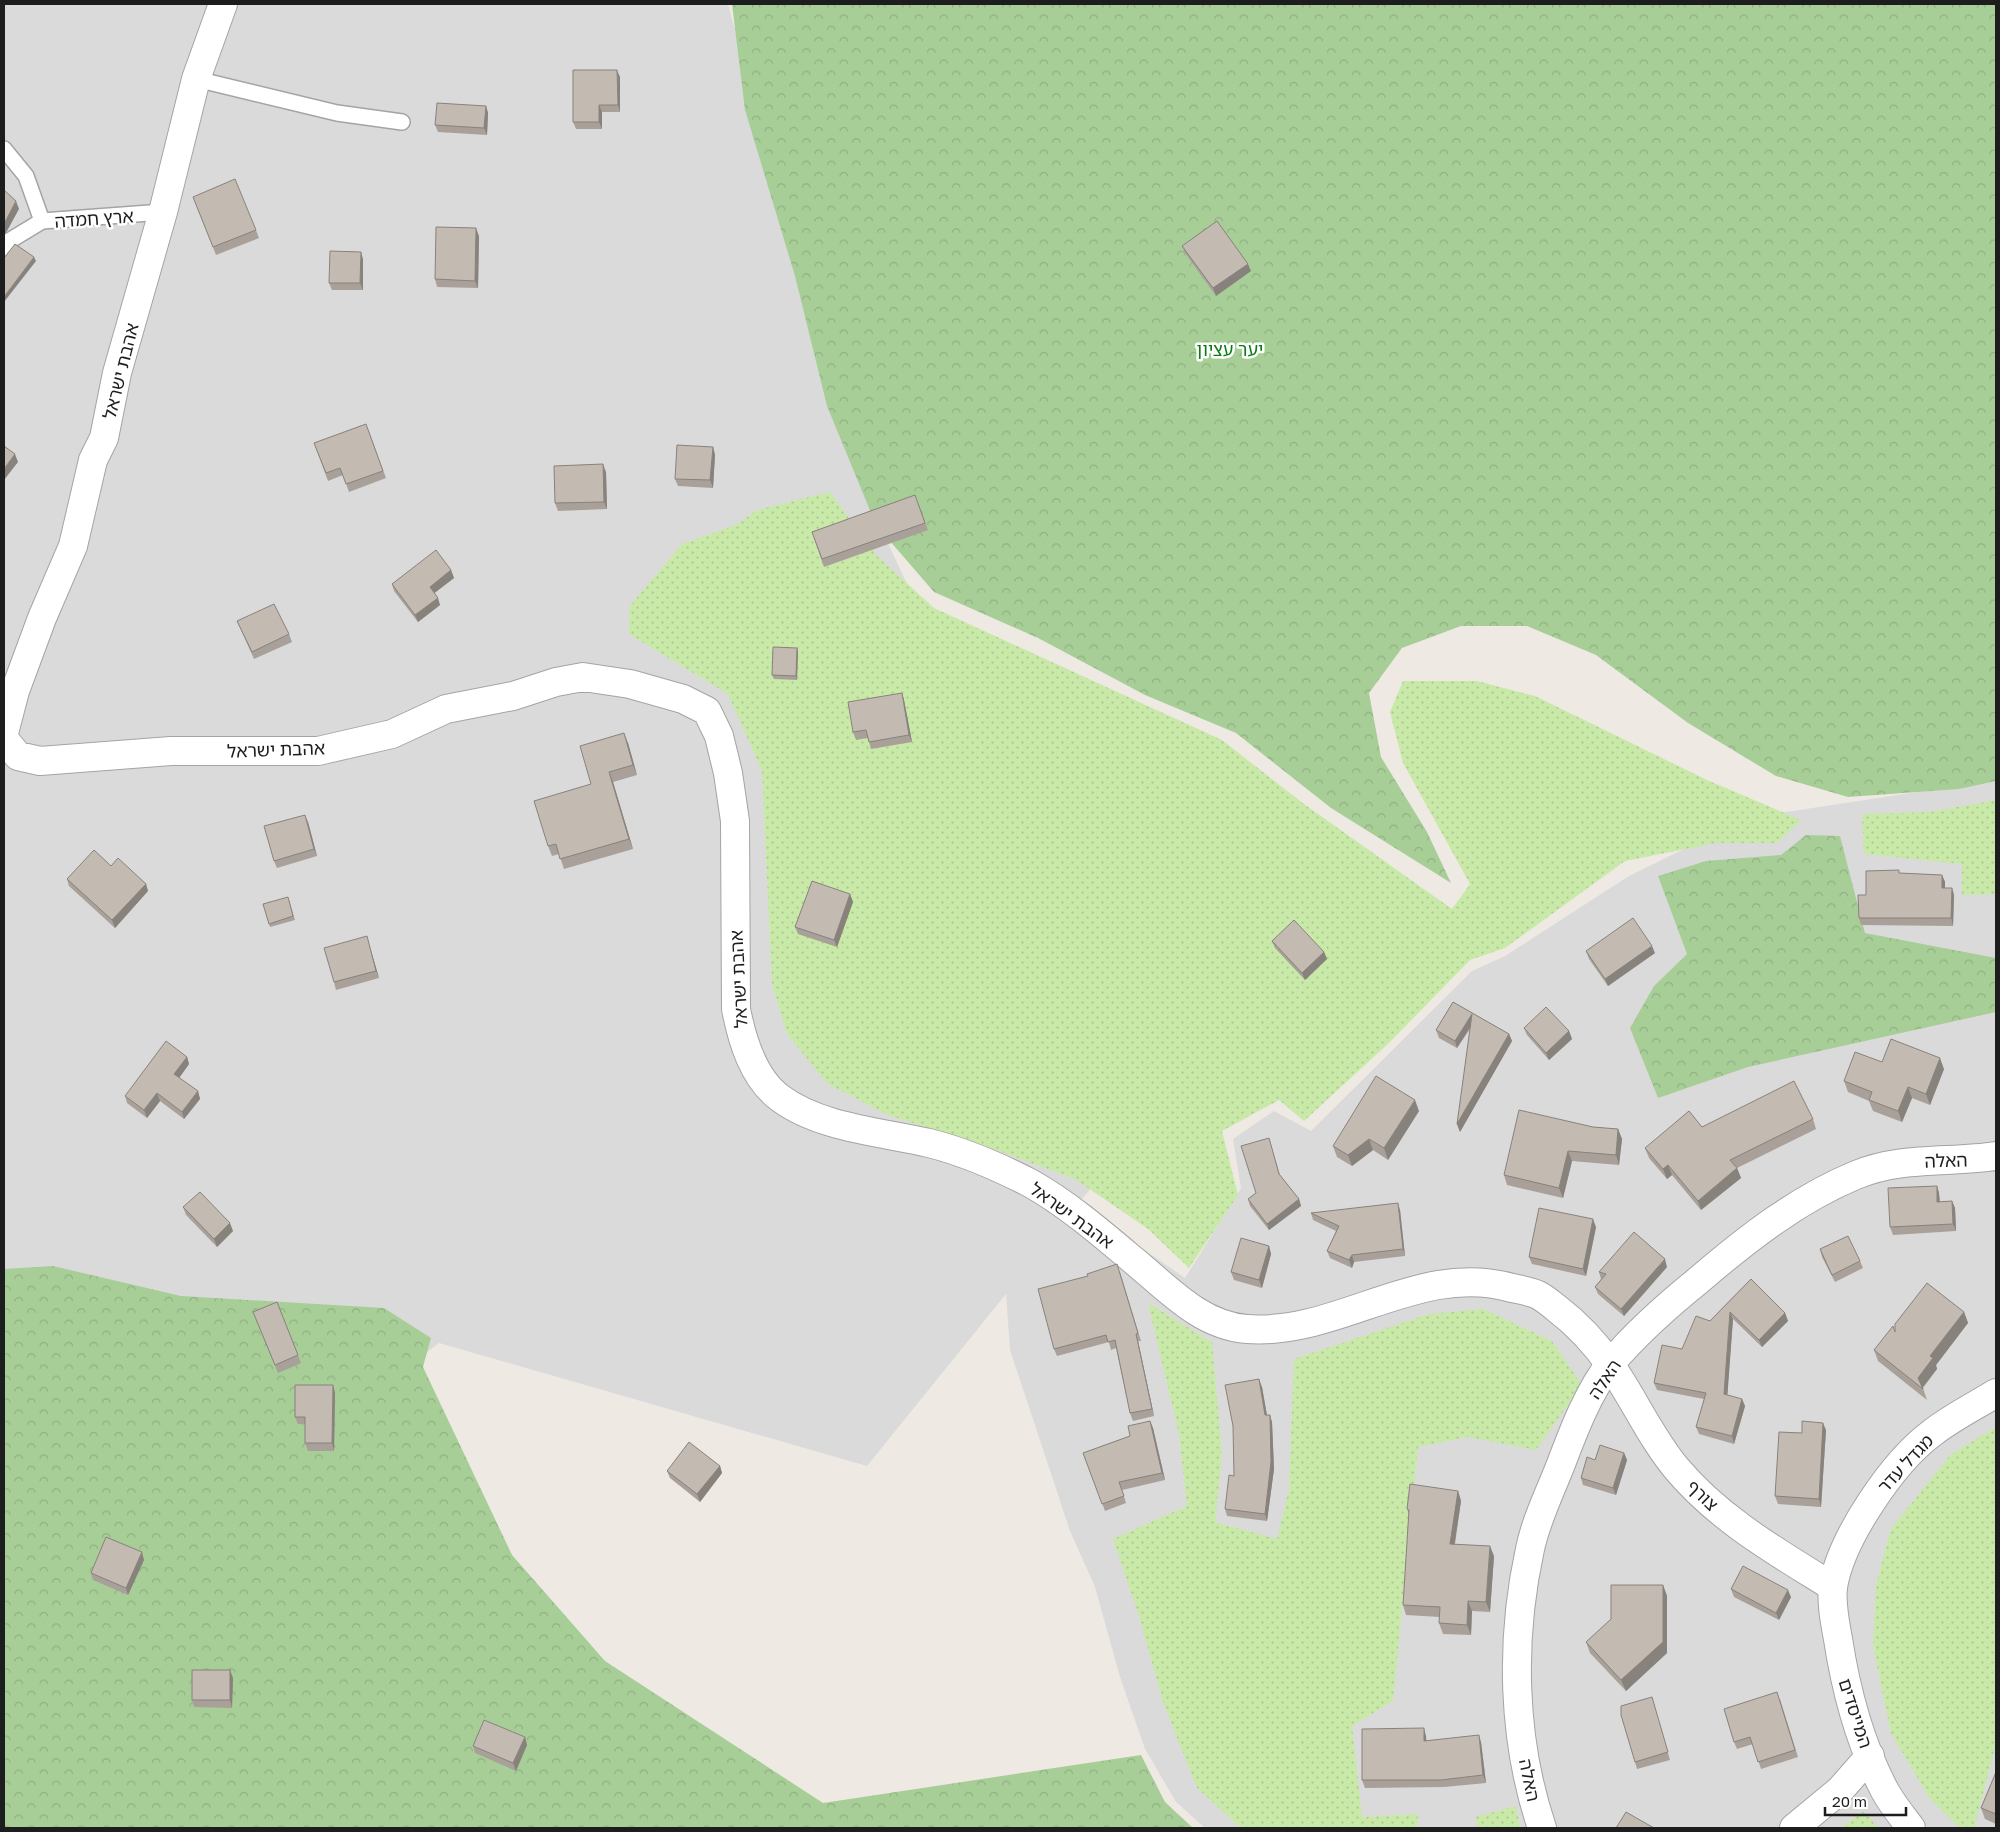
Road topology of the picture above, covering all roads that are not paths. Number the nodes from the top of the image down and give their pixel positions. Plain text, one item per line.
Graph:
1 (223, 4) edge
2 (196, 79) junction
3 (402, 122) dead end
4 (4, 148) edge
5 (163, 212) junction
6 (42, 221) junction
7 (4, 248) edge
8 (4, 733) edge
9 (4, 739) edge
10 (1996, 1156) edge
11 (1610, 1364) junction
12 (1996, 1393) edge
13 (1833, 1587) junction
14 (1870, 1756) junction
15 (1542, 1828) edge
16 (1794, 1828) edge
17 (1910, 1828) edge

1 - 2 street, אהבת ישראל
2 - 3 lane
2 - 5 street, אהבת ישראל
4 - 6 lane
5 - 6 lane, ארץ חמדה
5 - 8 street, אהבת ישראל
6 - 7 lane, ארץ חמדה
9 - 11 street, אהבת ישראל
10 - 11 street, האלה
11 - 13 street, צורף
11 - 15 street, האלה
12 - 13 street, מגדל עדר
13 - 14 street, המייסדים
14 - 16 street
14 - 17 street, המייסדים

